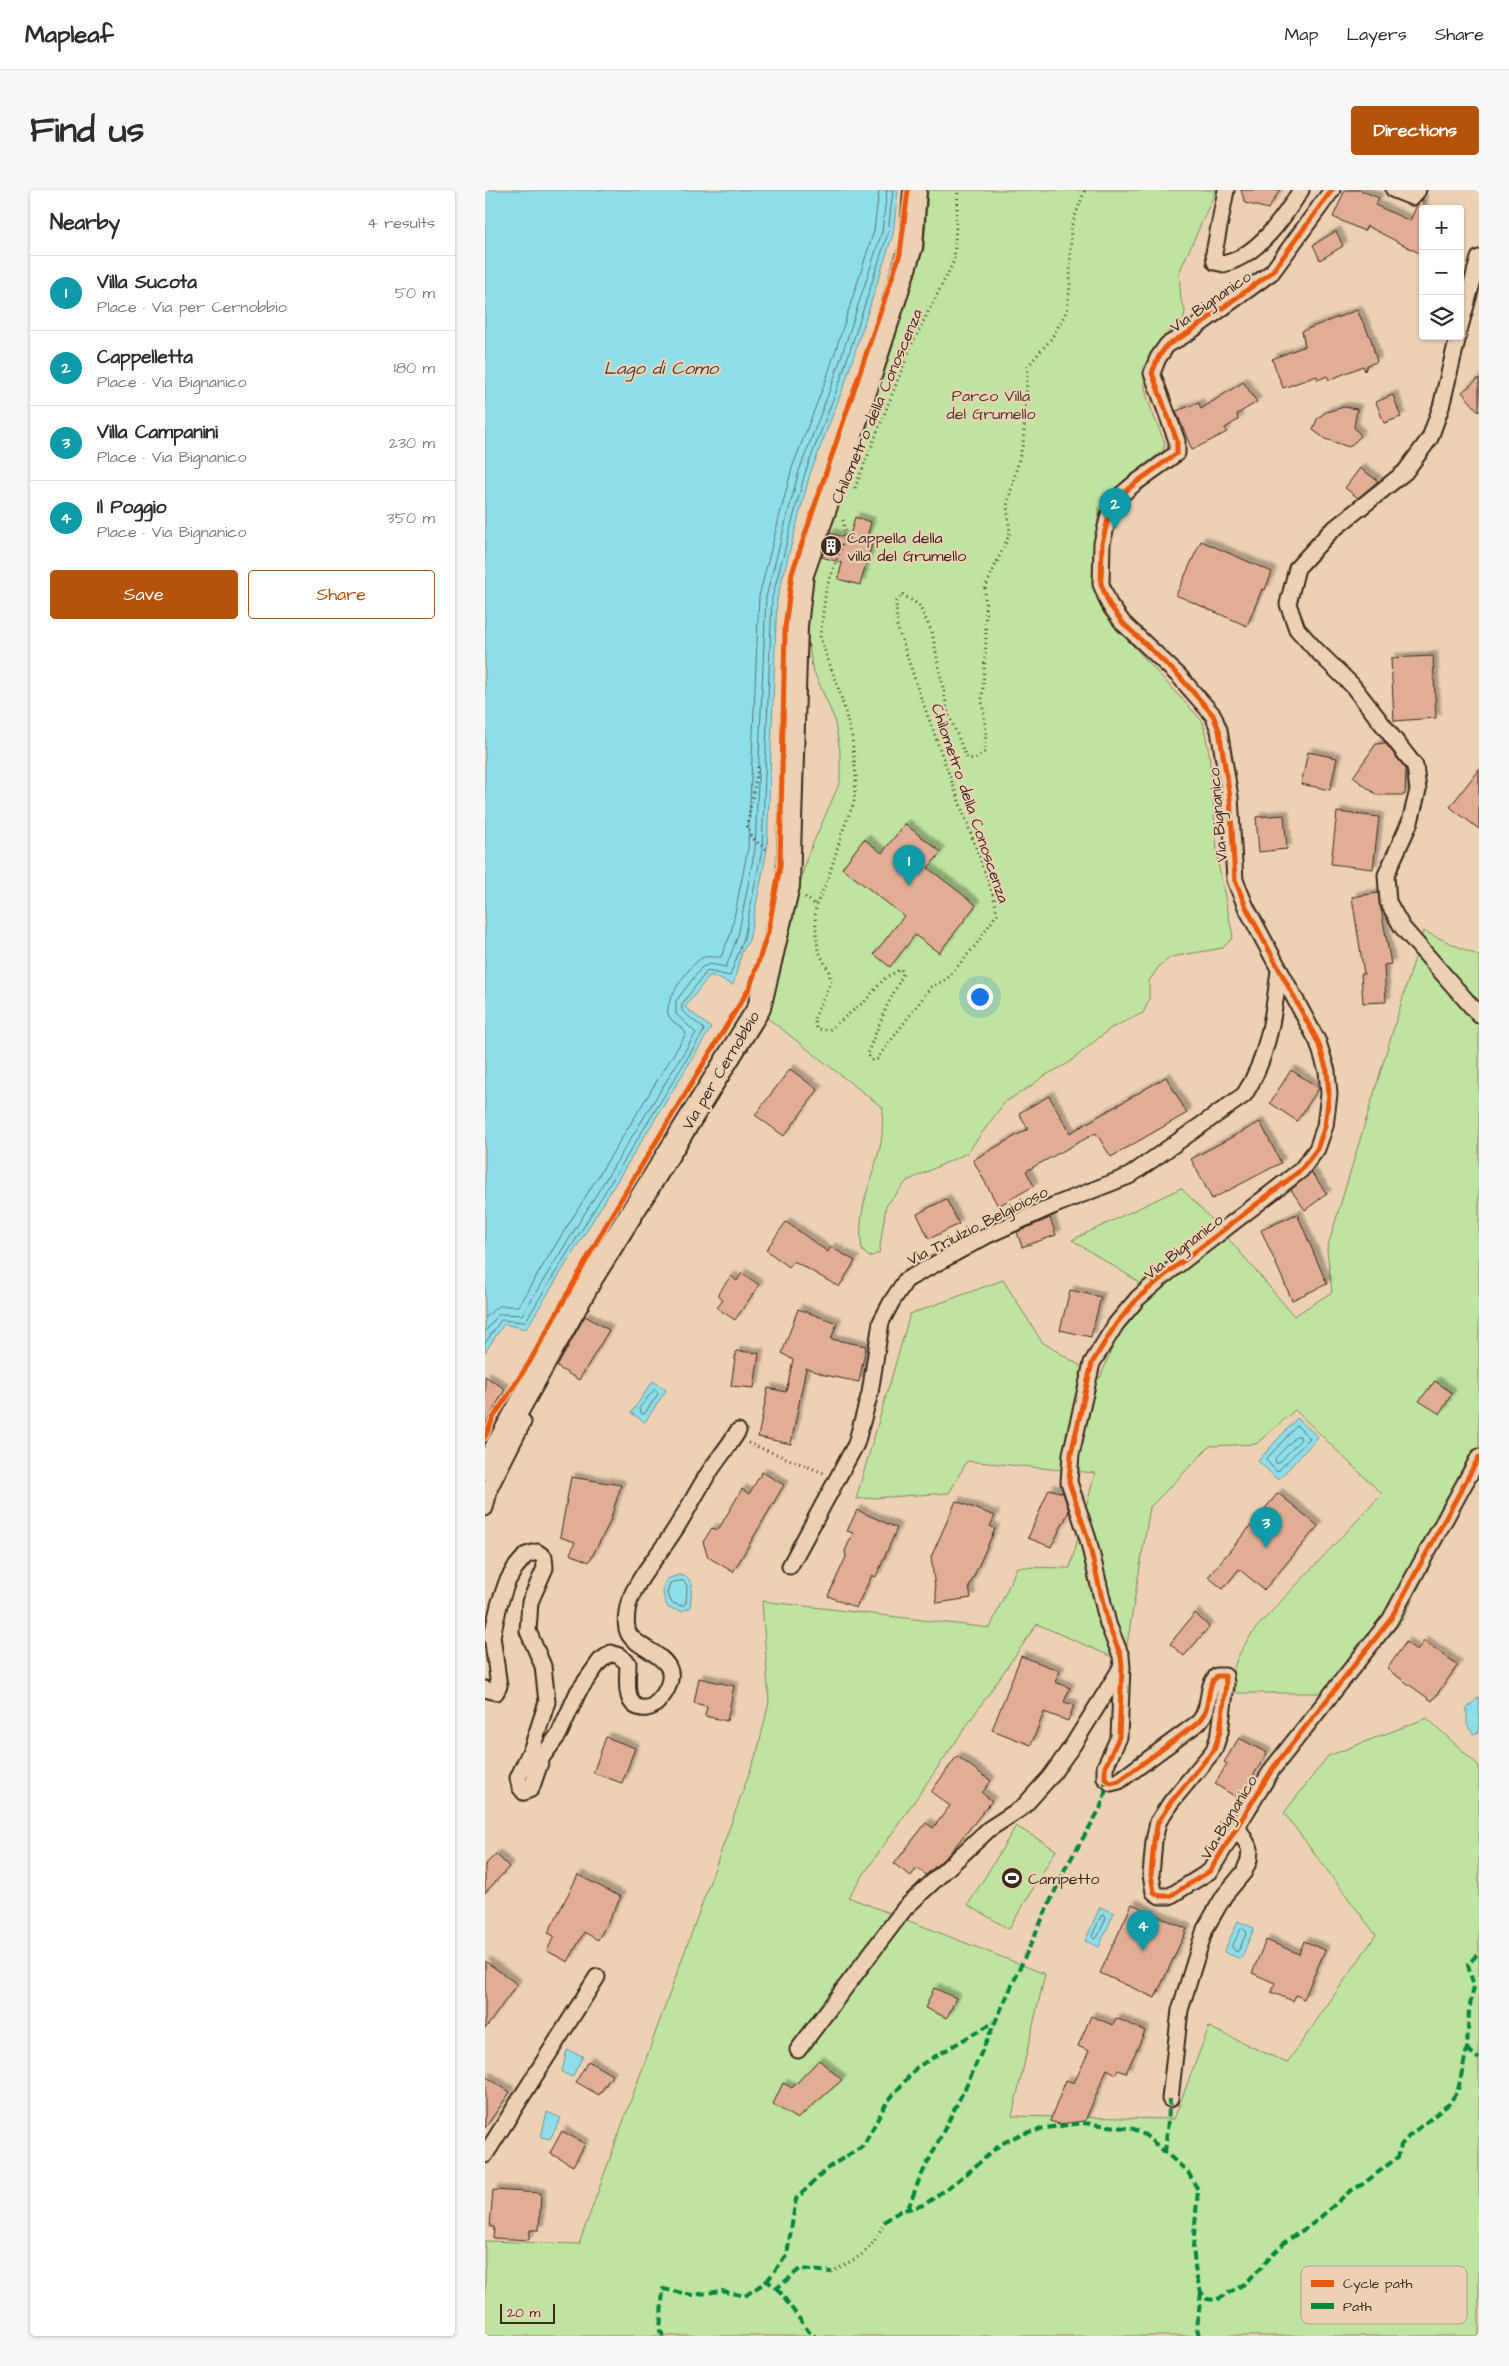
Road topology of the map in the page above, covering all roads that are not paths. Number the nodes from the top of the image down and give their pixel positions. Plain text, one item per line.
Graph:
1 (915, 190) edge
2 (1226, 190) edge
3 (1301, 190) edge
4 (1332, 190) edge
5 (1394, 190) edge
6 (1418, 190) edge
7 (1479, 258) edge
8 (1476, 287) edge
9 (1464, 317) edge
10 (1457, 340) edge
11 (1279, 970) junction
12 (1479, 1015) edge
13 (539, 1370) junction
14 (737, 1433) road end
15 (1479, 1457) edge
16 (485, 1468) edge
17 (485, 1508) edge
18 (790, 1566) dead end
19 (1122, 1667) junction
20 (485, 1689) edge
21 (1237, 1826) junction
22 (597, 1977) dead end
23 (799, 2050) dead end
24 (1170, 2099) dead end
25 (485, 2155) edge

1 - 13 main road, Via per Cernobbio
2 - 3 street
4 - 11 street, Via Bignanico
5 - 6 street
7 - 8 street
8 - 9 street
10 - 12 street
11 - 18 street, Via Triulzio Belgioioso
11 - 19 street, Via Bignanico
13 - 16 main road, Via per Cernobbio
13 - 17 street
14 - 20 street
15 - 21 street, Via Bignanico
19 - 21 street, Via Bignanico
19 - 23 street
21 - 24 street
22 - 25 street

